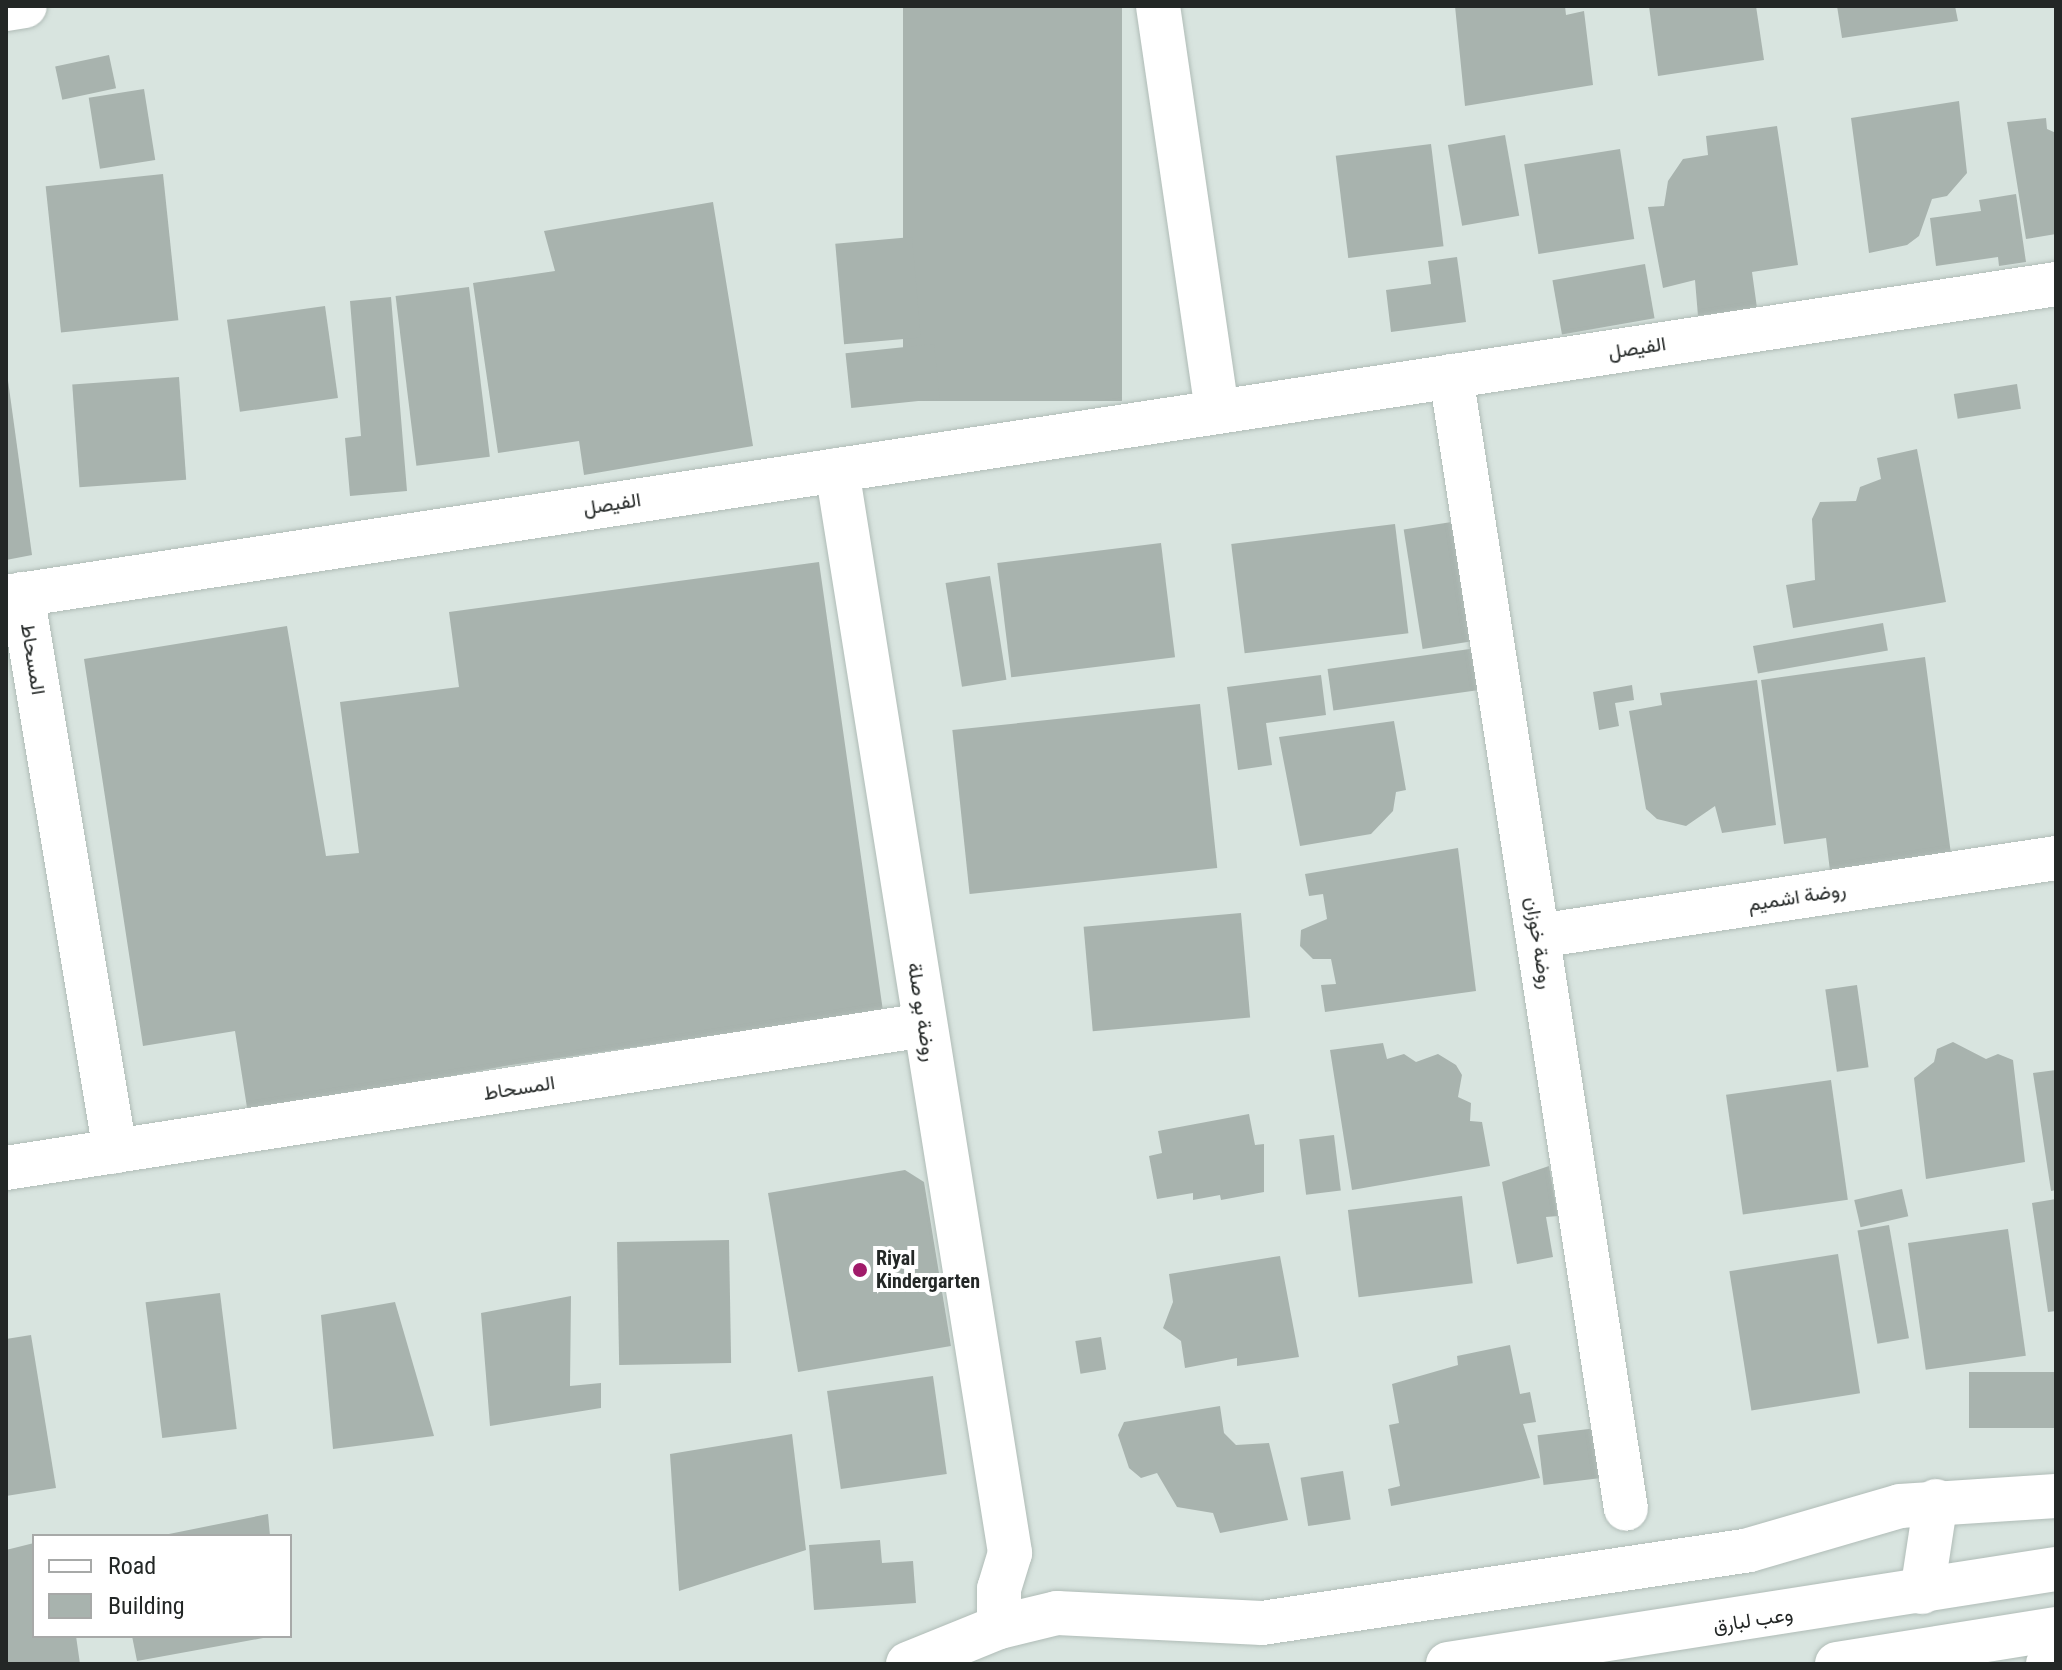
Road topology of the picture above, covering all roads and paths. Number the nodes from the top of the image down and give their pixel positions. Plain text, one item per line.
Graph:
1 (25, 6) edge
2 (1158, 6) edge
3 (6, 9) edge
4 (2056, 284) edge
5 (1451, 376) junction
6 (1217, 412) junction
7 (837, 470) junction
8 (14, 595) edge
9 (2056, 858) edge
10 (1538, 936) junction
11 (924, 1025) junction
12 (115, 1151) junction
13 (6, 1168) edge
14 (2056, 1496) edge
15 (1936, 1501) junction
16 (1626, 1509) junction
17 (1010, 1553) junction
18 (1670, 1562) junction
19 (2056, 1569) edge
20 (1607, 1571) junction
21 (1922, 1592) junction
22 (1057, 1613) junction
23 (999, 1627) junction
24 (2056, 1629) edge
25 (1916, 1658) edge
26 (2056, 1663) edge
27 (908, 1664) edge
28 (1448, 1664) edge
29 (1837, 1664) edge
30 (2048, 1664) edge

1 - 3 street
2 - 6 street
4 - 5 street, الفيصل
5 - 6 street, الفيصل
5 - 10 street, روضة خوزان
6 - 7 street, الفيصل
7 - 8 street, الفيصل
7 - 11 street, روضة بو صلة
8 - 12 street, المسحاط
9 - 10 street, روضة اشميم
10 - 16 street, روضة خوزان
11 - 12 street, المسحاط
11 - 17 street, روضة بو صلة
12 - 13 street, المسحاط
14 - 15 street
15 - 18 street
15 - 21 street
16 - 18 street
16 - 20 street
17 - 22 street
17 - 23 street
18 - 20 street
19 - 21 street, وعب لبارق
20 - 22 street
21 - 28 street, وعب لبارق
22 - 23 street
23 - 27 street
24 - 25 street
25 - 29 street
26 - 30 street

